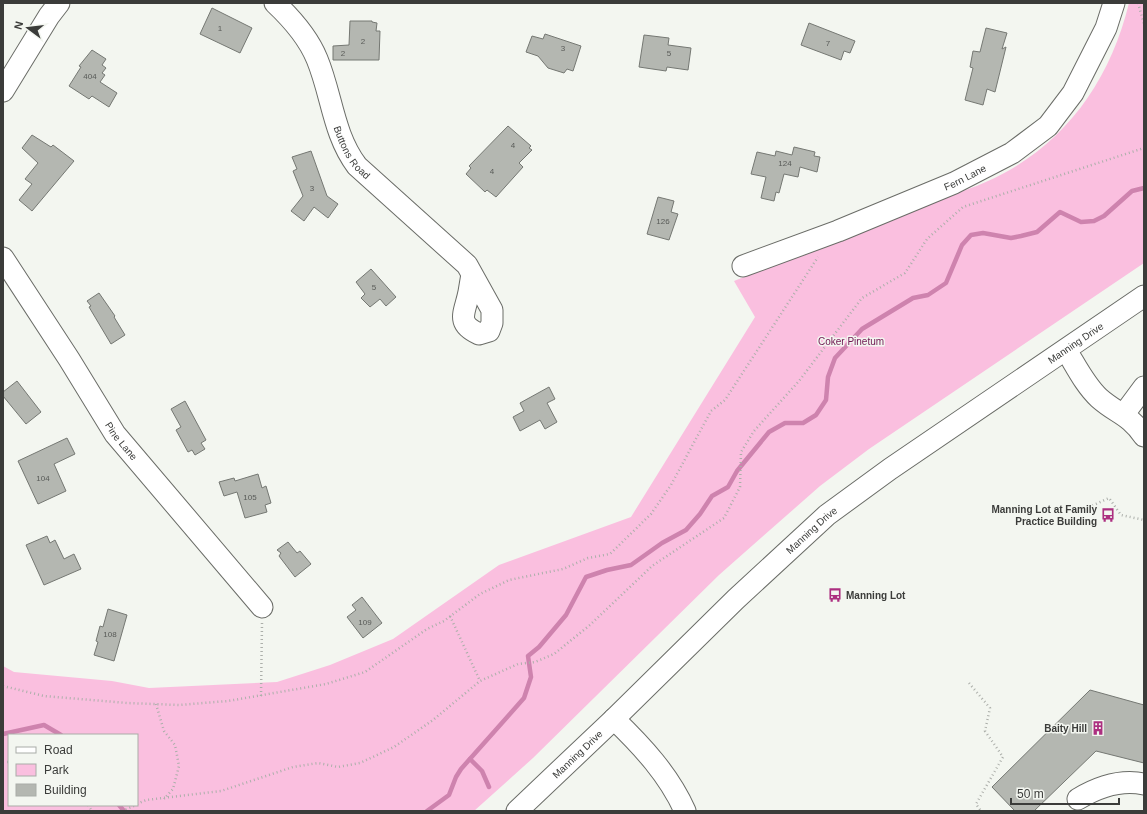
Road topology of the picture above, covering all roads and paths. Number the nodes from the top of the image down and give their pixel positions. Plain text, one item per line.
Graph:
1 (59, 3) edge
2 (275, 3) edge
3 (1114, 3) edge
4 (1138, 3) edge
5 (1144, 24) edge
6 (3, 91) edge
7 (1144, 148) edge
8 (819, 256) dead end
9 (3, 258) edge
10 (743, 266) dead end
11 (472, 274) dead end
12 (1144, 296) edge
13 (1066, 350) junction
14 (1144, 387) edge
15 (1124, 414) junction
16 (1144, 436) edge
17 (1085, 509) dead end
18 (1144, 520) edge
19 (262, 607) joint
20 (450, 616) junction
21 (480, 681) junction
22 (969, 683) dead end
23 (3, 686) edge
24 (261, 696) junction
25 (156, 704) junction
26 (614, 719) junction
27 (1144, 784) edge
28 (163, 799) junction
29 (1078, 799) dead end
30 (138, 804) edge
31 (134, 806) edge
32 (122, 811) edge
33 (516, 811) edge
34 (686, 811) edge
35 (982, 811) edge

1 - 6 street
2 - 11 street, Buttons Road
3 - 10 street, Fern Lane
4 - 5 path
7 - 21 path
8 - 20 path
9 - 19 street, Pine Lane
12 - 13 street, Manning Drive
13 - 15 street
13 - 26 street, Manning Drive
14 - 15 street
15 - 16 street
17 - 18 path
19 - 24 path
20 - 21 path
20 - 24 path
21 - 28 path
22 - 35 path
23 - 25 path
24 - 25 path
25 - 28 path
26 - 33 street, Manning Drive
26 - 34 street
27 - 29 street
28 - 30 path
31 - 32 path

